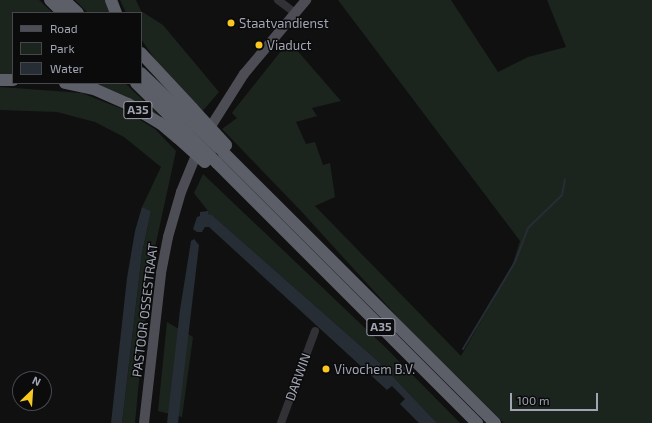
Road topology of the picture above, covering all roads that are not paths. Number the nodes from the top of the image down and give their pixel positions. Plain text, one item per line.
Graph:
1 (50, 0) edge
2 (64, 0) edge
3 (111, 0) edge
4 (278, 0) edge
5 (306, 0) edge
6 (62, 12) edge
7 (77, 12) edge
8 (116, 12) edge
9 (295, 13) junction
10 (142, 55) edge
11 (142, 74) edge
12 (0, 80) edge
13 (12, 80) edge
14 (70, 84) edge
15 (137, 84) edge
16 (185, 123) junction
17 (315, 331) dead end
18 (144, 423) edge
19 (281, 423) edge
20 (477, 423) edge
21 (495, 423) edge

1 - 6 highway
2 - 7 highway
3 - 8 highway
4 - 9 street
5 - 9 main road, PASTOOR OSSESTRAAT
9 - 18 main road, PASTOOR OSSESTRAAT
10 - 16 highway, A35
11 - 16 highway, A35
12 - 13 highway
14 - 16 highway, A35
15 - 16 highway, A35
16 - 20 highway, A35, bridge
16 - 21 highway, A35, bridge
17 - 19 street, DARWIN

